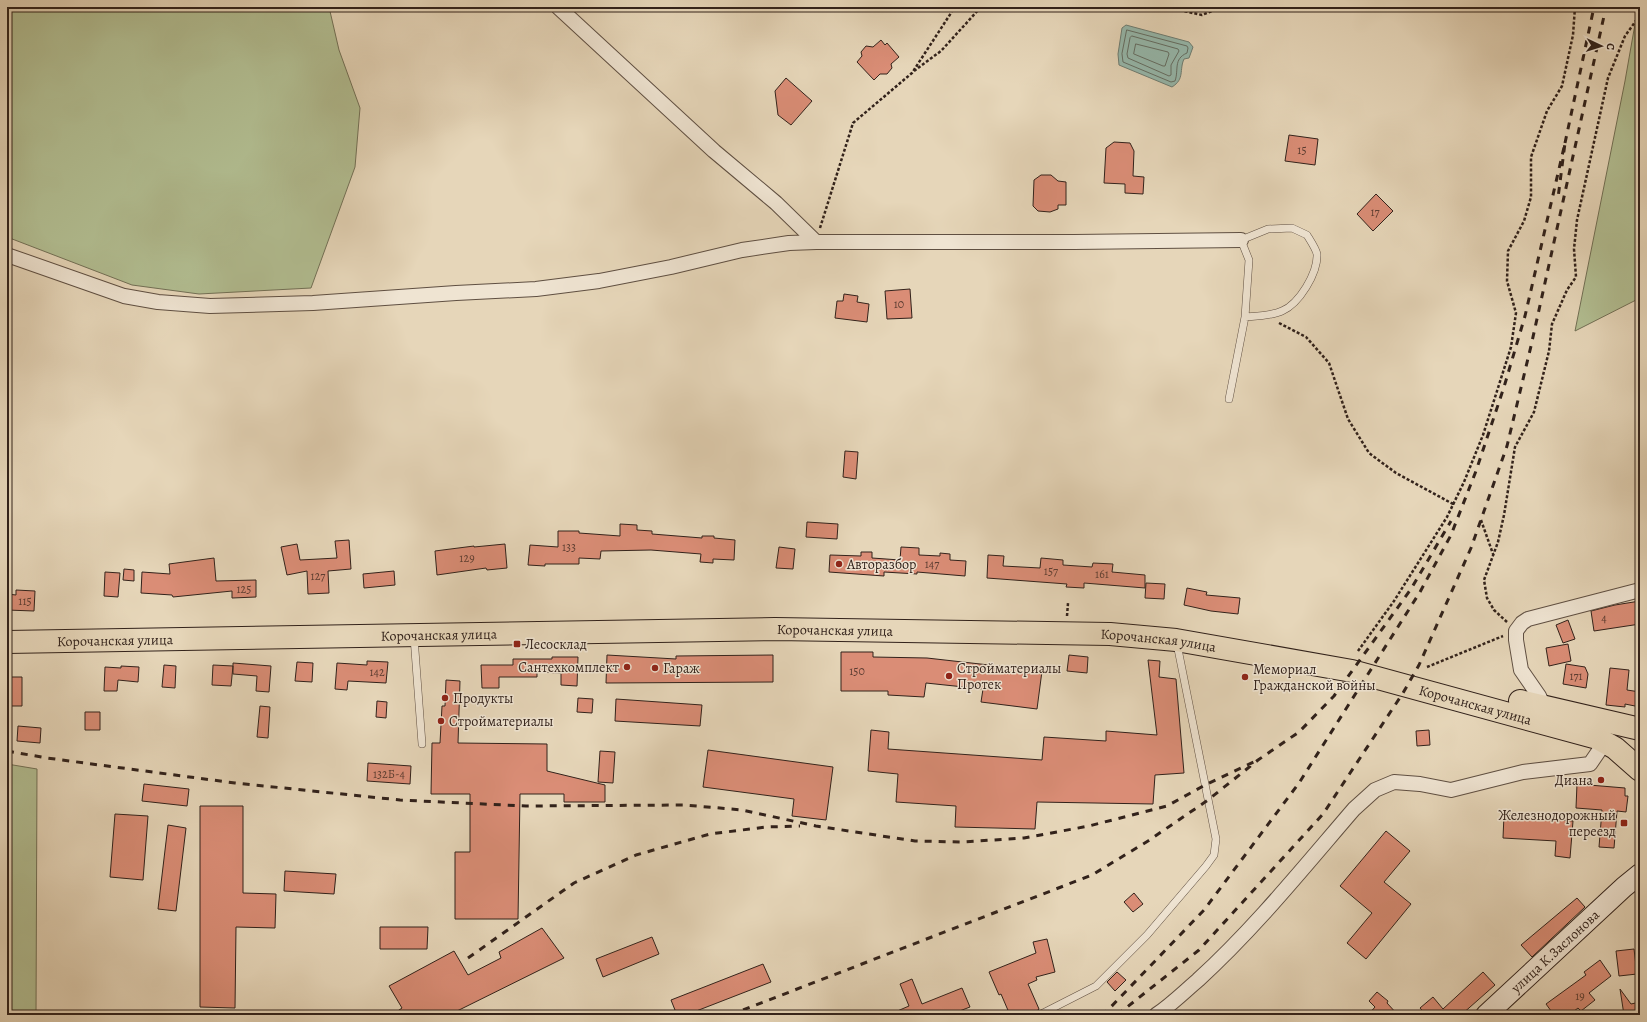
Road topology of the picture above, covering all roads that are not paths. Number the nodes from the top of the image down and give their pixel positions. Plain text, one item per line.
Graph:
1 (558, 7) edge
2 (1241, 240) junction
3 (816, 242) junction
4 (7, 255) edge
5 (1245, 317) junction
6 (1229, 399) dead end
7 (1640, 590) edge
8 (413, 631) junction
9 (7, 633) edge
10 (1176, 640) junction
11 (7, 642) edge
12 (1544, 707) junction
13 (1640, 729) edge
14 (1605, 742) junction
15 (422, 744) dead end
16 (1640, 770) edge
17 (1640, 858) edge
18 (1640, 874) edge
19 (1624, 887) junction
20 (1039, 1015) edge
21 (1156, 1015) edge
22 (1486, 1015) edge

1 - 3 street
2 - 3 street
2 - 5 lane
2 - 5 lane
3 - 4 street
5 - 6 lane
7 - 12 street
8 - 9 main road, Корочанская улица
8 - 10 main road, Корочанская улица
8 - 11 main road, Корочанская улица
8 - 12 main road, Корочанская улица
8 - 15 lane
10 - 14 main road, Корочанская улица
10 - 20 lane
12 - 13 main road, Корочанская улица
14 - 16 main road, Корочанская улица
14 - 21 street
17 - 19 street, улица К.Заслонова
18 - 19 street, улица К.Заслонова
19 - 22 street, улица К.Заслонова

